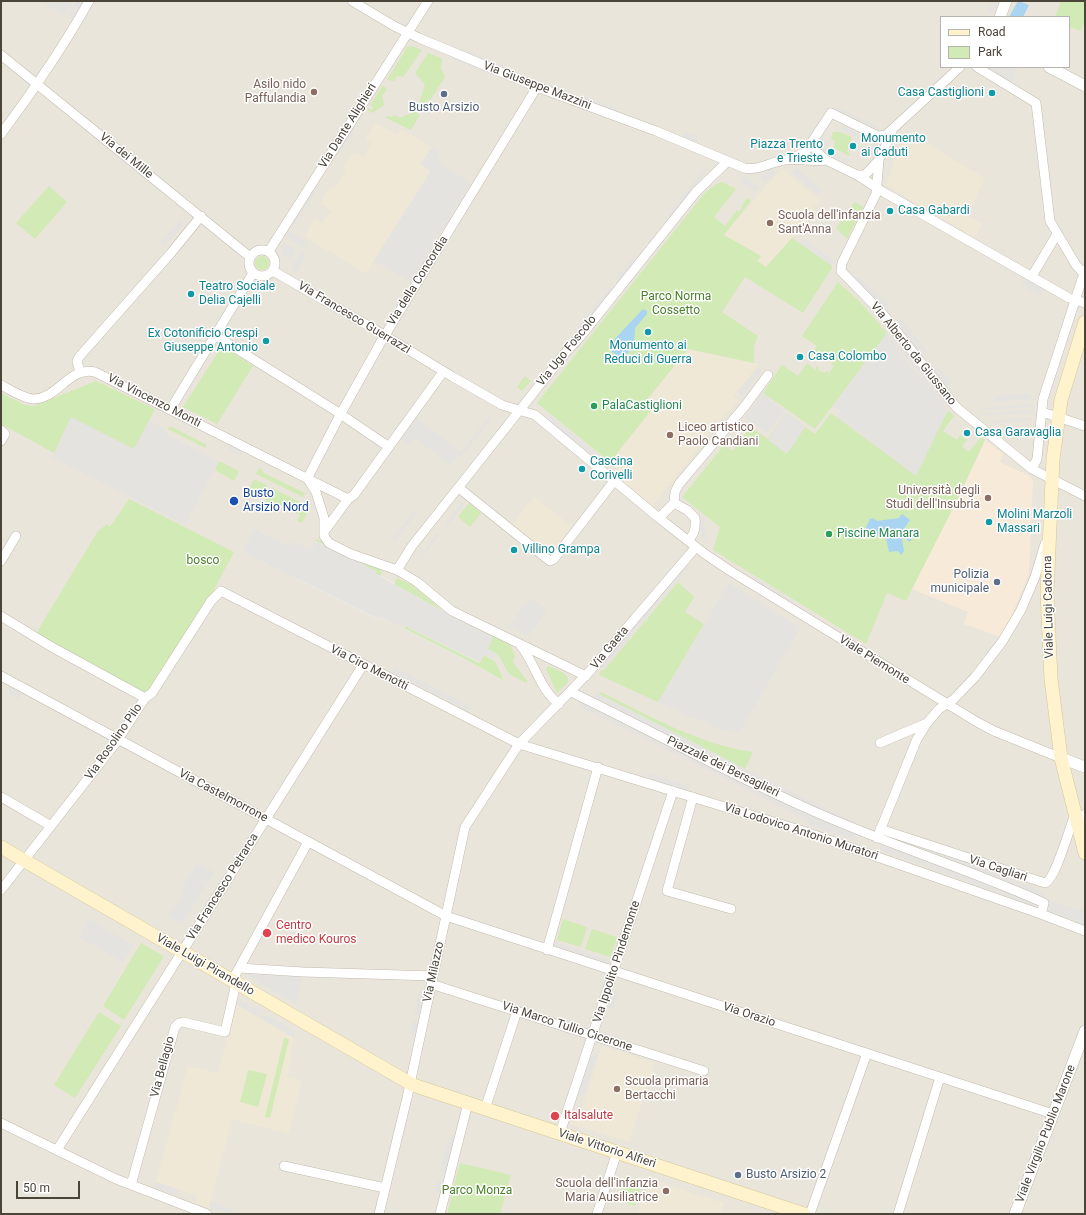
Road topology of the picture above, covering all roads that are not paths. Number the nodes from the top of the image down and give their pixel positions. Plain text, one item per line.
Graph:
1 (89, 1) edge
2 (352, 1) edge
3 (428, 1) edge
4 (1004, 4) edge
5 (995, 16) edge
6 (1000, 16) edge
7 (407, 33) junction
8 (1, 55) edge
9 (959, 68) edge
10 (979, 68) edge
11 (1051, 68) edge
12 (38, 85) junction
13 (1085, 86) edge
14 (537, 87) junction
15 (892, 131) junction
16 (870, 132) junction
17 (1, 134) edge
18 (815, 138) junction
19 (882, 151) junction
20 (790, 159) junction
21 (826, 160) junction
22 (879, 160) junction
23 (728, 161) junction
24 (856, 175) junction
25 (878, 189) junction
26 (201, 216) junction
27 (1057, 234) junction
28 (269, 251) junction
29 (250, 257) junction
30 (273, 271) junction
31 (254, 273) junction
32 (1085, 273) edge
33 (1032, 276) junction
34 (1075, 300) junction
35 (1085, 303) edge
36 (1085, 322) edge
37 (216, 336) junction
38 (384, 336) junction
39 (1058, 355) junction
40 (1073, 360) junction
41 (80, 372) junction
42 (443, 372) junction
43 (768, 375) dead end
44 (1, 385) edge
45 (520, 409) junction
46 (170, 410) junction
47 (1042, 412) junction
48 (340, 415) junction
49 (1059, 417) junction
50 (1085, 426) edge
51 (389, 447) junction
52 (1032, 469) junction
53 (307, 479) junction
54 (1051, 480) junction
55 (614, 481) junction
56 (459, 488) junction
57 (1085, 496) edge
58 (351, 497) junction
59 (674, 502) junction
60 (659, 518) junction
61 (324, 532) junction
62 (1048, 534) junction
63 (16, 536) dead end
64 (688, 540) junction
65 (696, 547) junction
66 (1, 561) edge
67 (397, 570) junction
68 (221, 591) joint
69 (1, 616) edge
70 (520, 645) junction
71 (552, 660) junction
72 (363, 665) junction
73 (535, 669) junction
74 (1, 676) edge
75 (586, 676) junction
76 (571, 692) junction
77 (145, 698) junction
78 (559, 704) junction
79 (947, 704) junction
80 (927, 722) junction
81 (119, 739) junction
82 (880, 743) dead end
83 (519, 744) junction
84 (1061, 758) junction
85 (598, 767) junction
86 (1085, 767) edge
87 (673, 790) junction
88 (1, 797) edge
89 (693, 797) junction
90 (1080, 814) edge
91 (267, 819) junction
92 (51, 826) junction
93 (879, 834) junction
94 (308, 842) junction
95 (1, 847) edge
96 (1085, 853) edge
97 (24, 860) junction
98 (1, 890) edge
99 (731, 909) dead end
100 (1041, 914) junction
101 (446, 916) junction
102 (1083, 932) edge
103 (547, 950) junction
104 (182, 952) junction
105 (239, 968) junction
106 (614, 971) junction
107 (432, 980) junction
108 (234, 982) junction
109 (517, 1011) junction
110 (1085, 1032) edge
111 (593, 1036) junction
112 (867, 1054) junction
113 (704, 1071) dead end
114 (940, 1077) junction
115 (410, 1083) junction
116 (468, 1103) junction
117 (486, 1109) junction
118 (1053, 1114) junction
119 (2, 1127) edge
120 (560, 1133) junction
121 (58, 1150) junction
122 (617, 1152) junction
123 (284, 1166) dead end
124 (131, 1185) junction
125 (385, 1188) junction
126 (796, 1213) edge
127 (208, 1214) edge
128 (379, 1214) edge
129 (440, 1214) edge
130 (597, 1214) edge
131 (810, 1214) edge
132 (898, 1214) edge
133 (1015, 1214) edge

1 - 12 street
2 - 7 street, Via Giuseppe Mazzini
3 - 7 street, Via Dante Alighieri
4 - 5 street
4 - 6 street
7 - 14 street, Via Giuseppe Mazzini
7 - 28 street, Via Dante Alighieri
8 - 12 street, Via dei Mille
9 - 15 street
10 - 27 street
11 - 13 street
12 - 17 street
12 - 26 street, Via dei Mille
14 - 23 street, Via Giuseppe Mazzini
14 - 38 street, Via della Concordia
15 - 16 street
15 - 19 street
16 - 18 street
16 - 19 street
18 - 20 street
18 - 21 street
19 - 22 street
20 - 21 street
20 - 23 street
21 - 24 street
22 - 24 street
22 - 25 street
23 - 45 street, Via Ugo Foscolo
24 - 25 street
25 - 33 street
25 - 52 street, Via Alberto da Giussano
26 - 29 street, Via dei Mille
26 - 41 street
27 - 32 street
27 - 33 street
28 - 29 street
28 - 30 street
29 - 31 street
30 - 31 street
30 - 38 street, Via Francesco Guerrazzi
31 - 37 street
32 - 34 street
33 - 34 street
34 - 35 street
34 - 39 street
36 - 40 main road, Viale Luigi Cadorna
37 - 46 street
37 - 48 street
38 - 42 street, Via Francesco Guerrazzi
38 - 48 street, Via della Concordia
39 - 40 street
39 - 47 street
40 - 49 main road, Viale Luigi Cadorna
41 - 44 street
41 - 46 street, Via Vincenzo Monti
42 - 45 street, Via Francesco Guerrazzi
42 - 51 street
43 - 59 street
45 - 55 street, Via Francesco Guerrazzi
45 - 56 street, Via Ugo Foscolo
46 - 53 street, Via Vincenzo Monti
47 - 49 street
47 - 52 street
48 - 51 street
48 - 53 street, Via della Concordia
49 - 50 street
49 - 54 main road, Viale Luigi Cadorna
51 - 58 street
52 - 54 street, Via Alberto da Giussano
53 - 58 street, Via Vincenzo Monti
53 - 61 street
54 - 57 street, Via Alberto da Giussano
54 - 62 main road, Viale Luigi Cadorna
55 - 56 street
55 - 60 street, Viale Piemonte
56 - 67 street, Via Ugo Foscolo
58 - 61 street
59 - 60 street
59 - 64 street
60 - 64 street, Viale Piemonte
61 - 67 street
62 - 79 street
62 - 84 main road, Viale Luigi Cadorna
63 - 66 street
64 - 65 street, Viale Piemonte
65 - 75 street, Via Gaeta
65 - 79 street, Viale Piemonte
67 - 70 street
68 - 72 street, Via Ciro Menotti
68 - 77 street, Via Rosolino Pilo
69 - 77 street
70 - 71 street
70 - 73 street
71 - 73 street
71 - 75 street
72 - 83 street, Via Ciro Menotti
72 - 91 street, Via Francesco Petrarca
73 - 78 street
74 - 81 street, Via Castelmorrone
75 - 76 street, Via Gaeta
76 - 78 street, Via Gaeta
76 - 93 street, Piazzale dei Bersaglieri
77 - 81 street, Via Rosolino Pilo
78 - 83 street, Via Gaeta
79 - 80 street
79 - 84 street, Viale Piemonte
80 - 82 street
80 - 93 street
81 - 91 street, Via Castelmorrone
81 - 92 street, Via Rosolino Pilo
83 - 85 street, Via Lodovico Antonio Muratori
83 - 101 street, Via Milazzo
84 - 86 street
84 - 90 main road, Viale Luigi Cadorna
85 - 87 street, Via Lodovico Antonio Muratori
85 - 103 street
87 - 89 street, Via Lodovico Antonio Muratori
87 - 106 street, Via Ippolito Pindemonte
88 - 92 street
89 - 99 street
89 - 100 street, Via Lodovico Antonio Muratori
90 - 93 street, Via Cagliari
90 - 96 main road, Viale Luigi Cadorna
91 - 94 street, Via Castelmorrone
91 - 104 street, Via Francesco Petrarca
92 - 97 street, Via Rosolino Pilo
93 - 100 street
94 - 101 street, Via Castelmorrone
94 - 105 street
95 - 97 main road, Viale Luigi Pirandello
97 - 98 street, Via Rosolino Pilo
97 - 104 main road, Viale Luigi Pirandello
100 - 102 street, Via Lodovico Antonio Muratori
101 - 103 street, Via Orazio
101 - 107 street, Via Milazzo
103 - 106 street, Via Orazio
104 - 108 main road, Viale Luigi Pirandello
104 - 121 street, Via Francesco Petrarca
105 - 107 street, Via Marco Tullio Cicerone
105 - 108 street
106 - 111 street, Via Ippolito Pindemonte
106 - 112 street, Via Orazio
107 - 109 street, Via Marco Tullio Cicerone
107 - 115 street, Via Milazzo
108 - 115 main road, Viale Luigi Pirandello
108 - 124 street, Via Bellagio
109 - 111 street, Via Marco Tullio Cicerone
109 - 117 street
110 - 118 street, Viale Virgilio Publio Marone
111 - 113 street, Via Marco Tullio Cicerone
111 - 120 street, Via Ippolito Pindemonte
112 - 114 street, Via Orazio
112 - 131 street
114 - 118 street, Via Orazio
114 - 132 street
115 - 116 main road, Viale Vittorio Alfieri
115 - 125 street, Via Milazzo
116 - 117 main road, Viale Vittorio Alfieri
116 - 129 street
117 - 120 main road, Viale Vittorio Alfieri
118 - 133 street, Viale Virgilio Publio Marone
119 - 121 street
120 - 122 main road, Viale Vittorio Alfieri
121 - 124 street
122 - 126 main road, Viale Vittorio Alfieri
122 - 130 street
123 - 125 street
124 - 127 street
125 - 128 street, Via Milazzo

